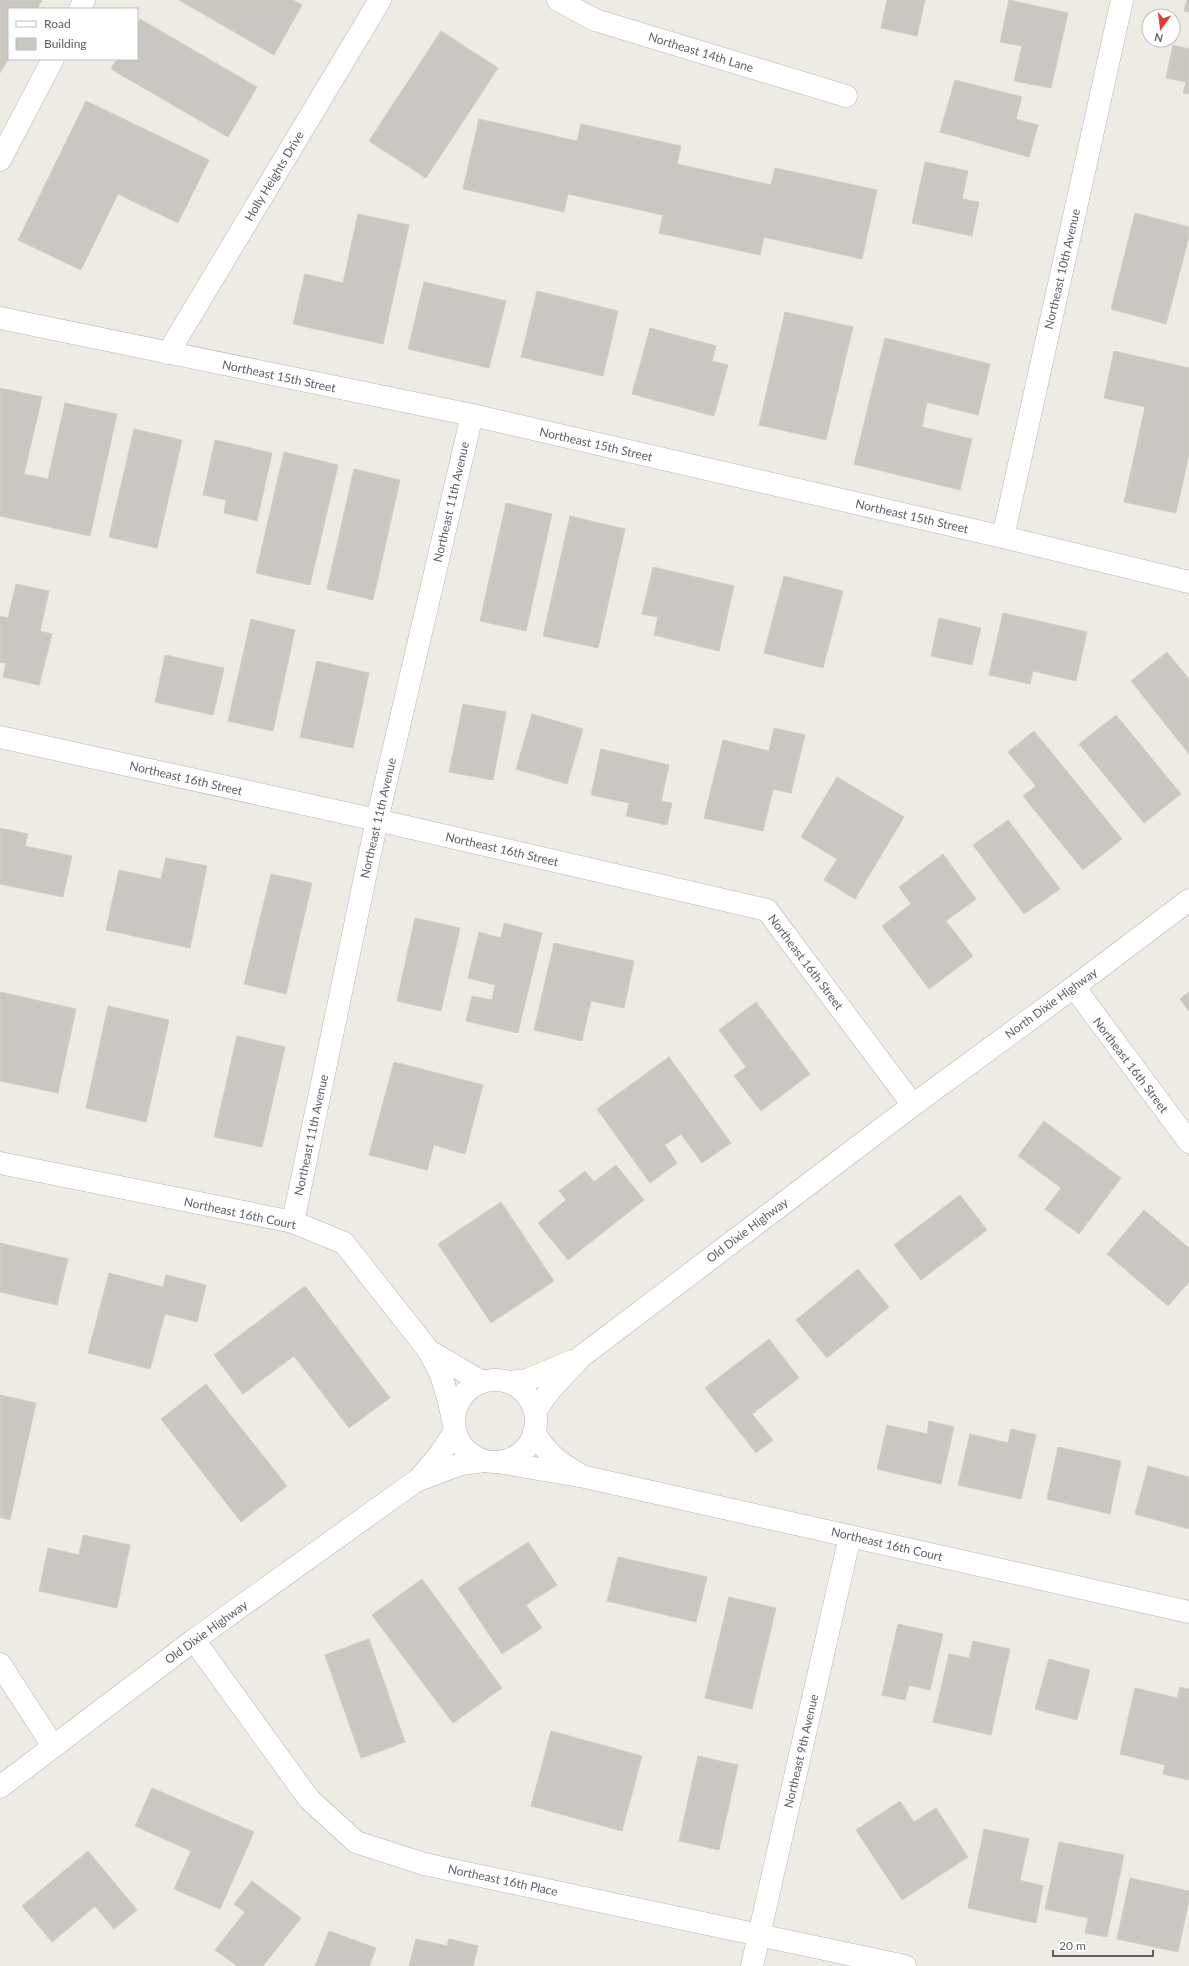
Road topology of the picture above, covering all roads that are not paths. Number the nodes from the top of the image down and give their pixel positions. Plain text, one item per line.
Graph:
1 (380, 0) edge
2 (558, 0) edge
3 (1122, 0) edge
4 (52, 60) edge
5 (846, 96) dead end
6 (0, 160) edge
7 (0, 318) edge
8 (168, 353) junction
9 (472, 415) junction
10 (1003, 537) junction
11 (1189, 582) edge
12 (0, 737) edge
13 (377, 820) junction
14 (1189, 900) edge
15 (1074, 987) junction
16 (913, 1105) junction
17 (1189, 1142) edge
18 (0, 1163) edge
19 (293, 1222) junction
20 (429, 1351) junction
21 (582, 1356) junction
22 (482, 1382) junction
23 (508, 1382) junction
24 (535, 1422) junction
25 (454, 1426) junction
26 (491, 1461) junction
27 (585, 1477) junction
28 (416, 1481) junction
29 (850, 1536) junction
30 (1189, 1612) edge
31 (194, 1640) junction
32 (0, 1664) edge
33 (53, 1746) junction
34 (0, 1787) edge
35 (759, 1935) junction
36 (752, 1966) edge
37 (905, 1966) edge

1 - 8 street, Holly Heights Drive
2 - 5 street, Northeast 14th Lane
3 - 10 street, Northeast 10th Avenue
4 - 6 street
7 - 8 street, Northeast 15th Street
8 - 9 street, Northeast 15th Street
9 - 10 street, Northeast 15th Street
9 - 13 street, Northeast 11th Avenue
10 - 11 street, Northeast 15th Street
12 - 13 street, Northeast 16th Street
13 - 16 street, Northeast 16th Street
13 - 19 street, Northeast 11th Avenue
14 - 15 street, North Dixie Highway
15 - 16 street, North Dixie Highway
15 - 17 street, Northeast 16th Street
16 - 21 street, Old Dixie Highway
18 - 19 street, Northeast 16th Court
19 - 20 street, Northeast 16th Court
20 - 22 street, Northeast 16th Court
20 - 25 street, Northeast 16th Court
21 - 23 street, Old Dixie Highway
21 - 24 street, Old Dixie Highway
22 - 23 street
22 - 25 street
23 - 24 street
24 - 26 street
24 - 27 street, Northeast 16th Court
25 - 26 street
25 - 28 street, Old Dixie Highway
26 - 27 street, Northeast 16th Court
26 - 28 street, Old Dixie Highway
27 - 29 street, Northeast 16th Court
28 - 31 street, Old Dixie Highway
29 - 30 street, Northeast 16th Court
29 - 35 street, Northeast 9th Avenue
31 - 33 street, Old Dixie Highway
31 - 35 street, Northeast 16th Place
32 - 33 street
33 - 34 street, Old Dixie Highway
35 - 36 street, Northeast 9th Avenue
35 - 37 street, Northeast 16th Place

